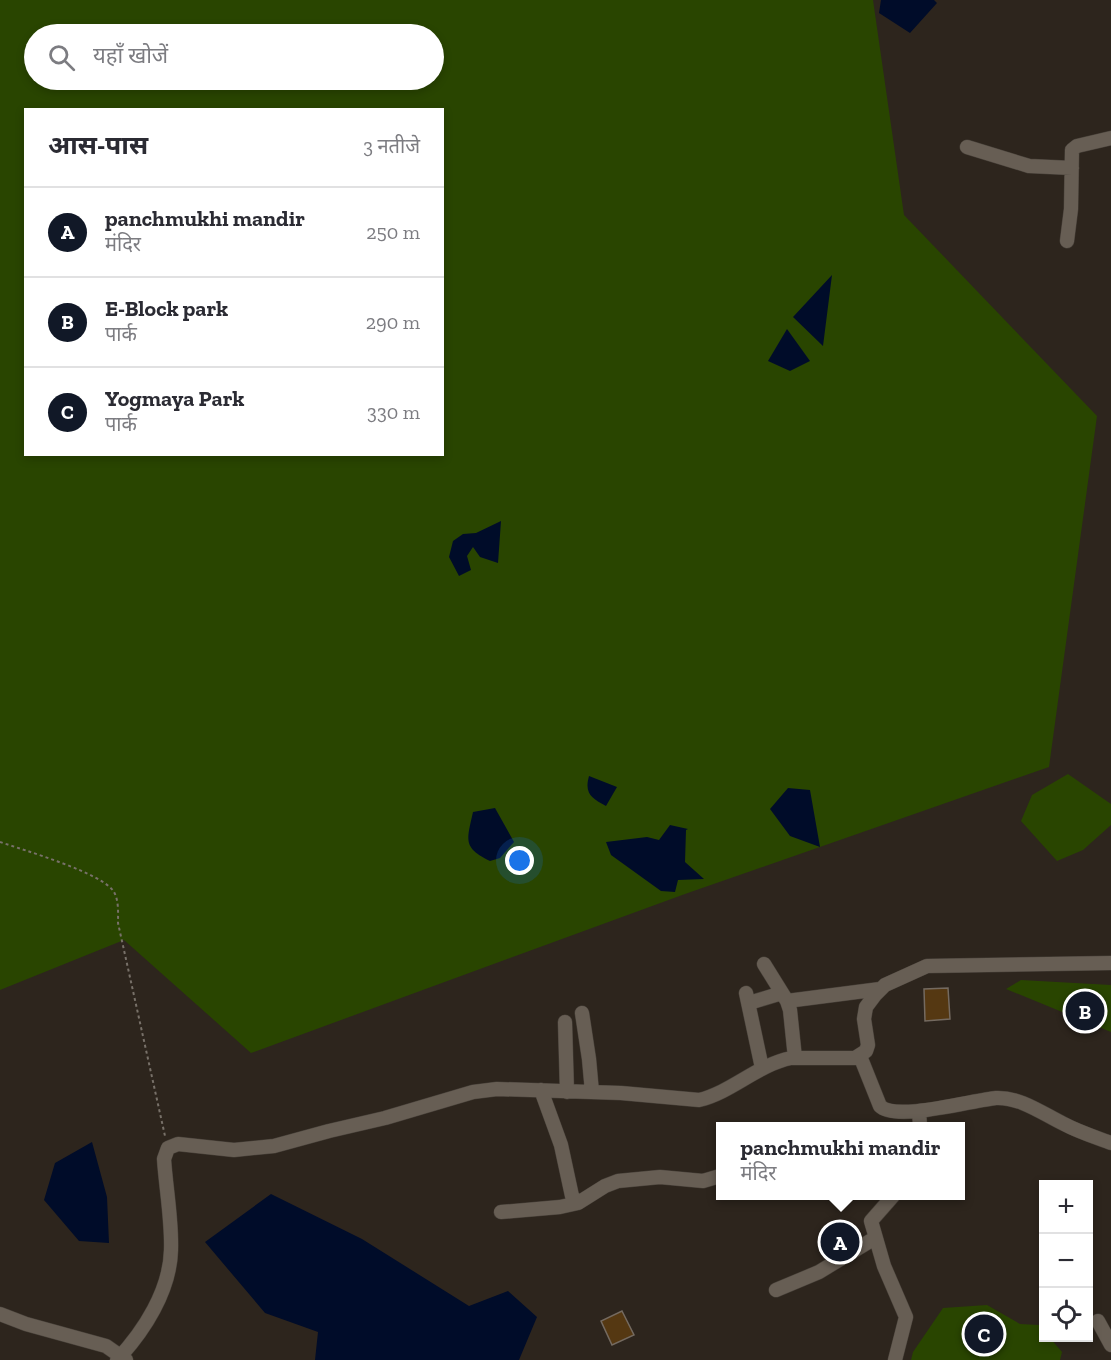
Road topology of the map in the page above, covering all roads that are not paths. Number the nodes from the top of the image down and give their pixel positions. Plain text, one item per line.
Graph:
1 (1111, 138) edge
2 (967, 147) dead end
3 (1072, 168) junction
4 (1068, 240) dead end
5 (1111, 963) edge
6 (764, 964) dead end
7 (880, 989) junction
8 (784, 997) junction
9 (582, 1014) dead end
10 (565, 1022) dead end
11 (860, 1056) junction
12 (795, 1058) junction
13 (762, 1068) junction
14 (541, 1090) junction
15 (567, 1092) junction
16 (591, 1092) junction
17 (919, 1111) junction
18 (920, 1122) edge
19 (1111, 1143) edge
20 (716, 1177) edge
21 (889, 1200) edge
22 (578, 1203) junction
23 (501, 1212) dead end
24 (875, 1238) junction
25 (776, 1290) dead end
26 (0, 1314) edge
27 (1098, 1321) dead end
28 (1111, 1345) edge
29 (122, 1358) edge
30 (896, 1360) edge

1 - 3 street
2 - 3 street
3 - 4 street
5 - 7 street
6 - 8 street
7 - 8 street
7 - 11 street
8 - 12 street
8 - 13 street
9 - 16 street
10 - 15 street
11 - 12 street
11 - 17 street
12 - 13 street
13 - 16 street
14 - 15 street
14 - 22 street
14 - 29 street
15 - 16 street
17 - 18 street
17 - 19 street
20 - 22 street
21 - 24 street
22 - 23 street
24 - 25 street
24 - 30 street
26 - 29 street
27 - 28 street

